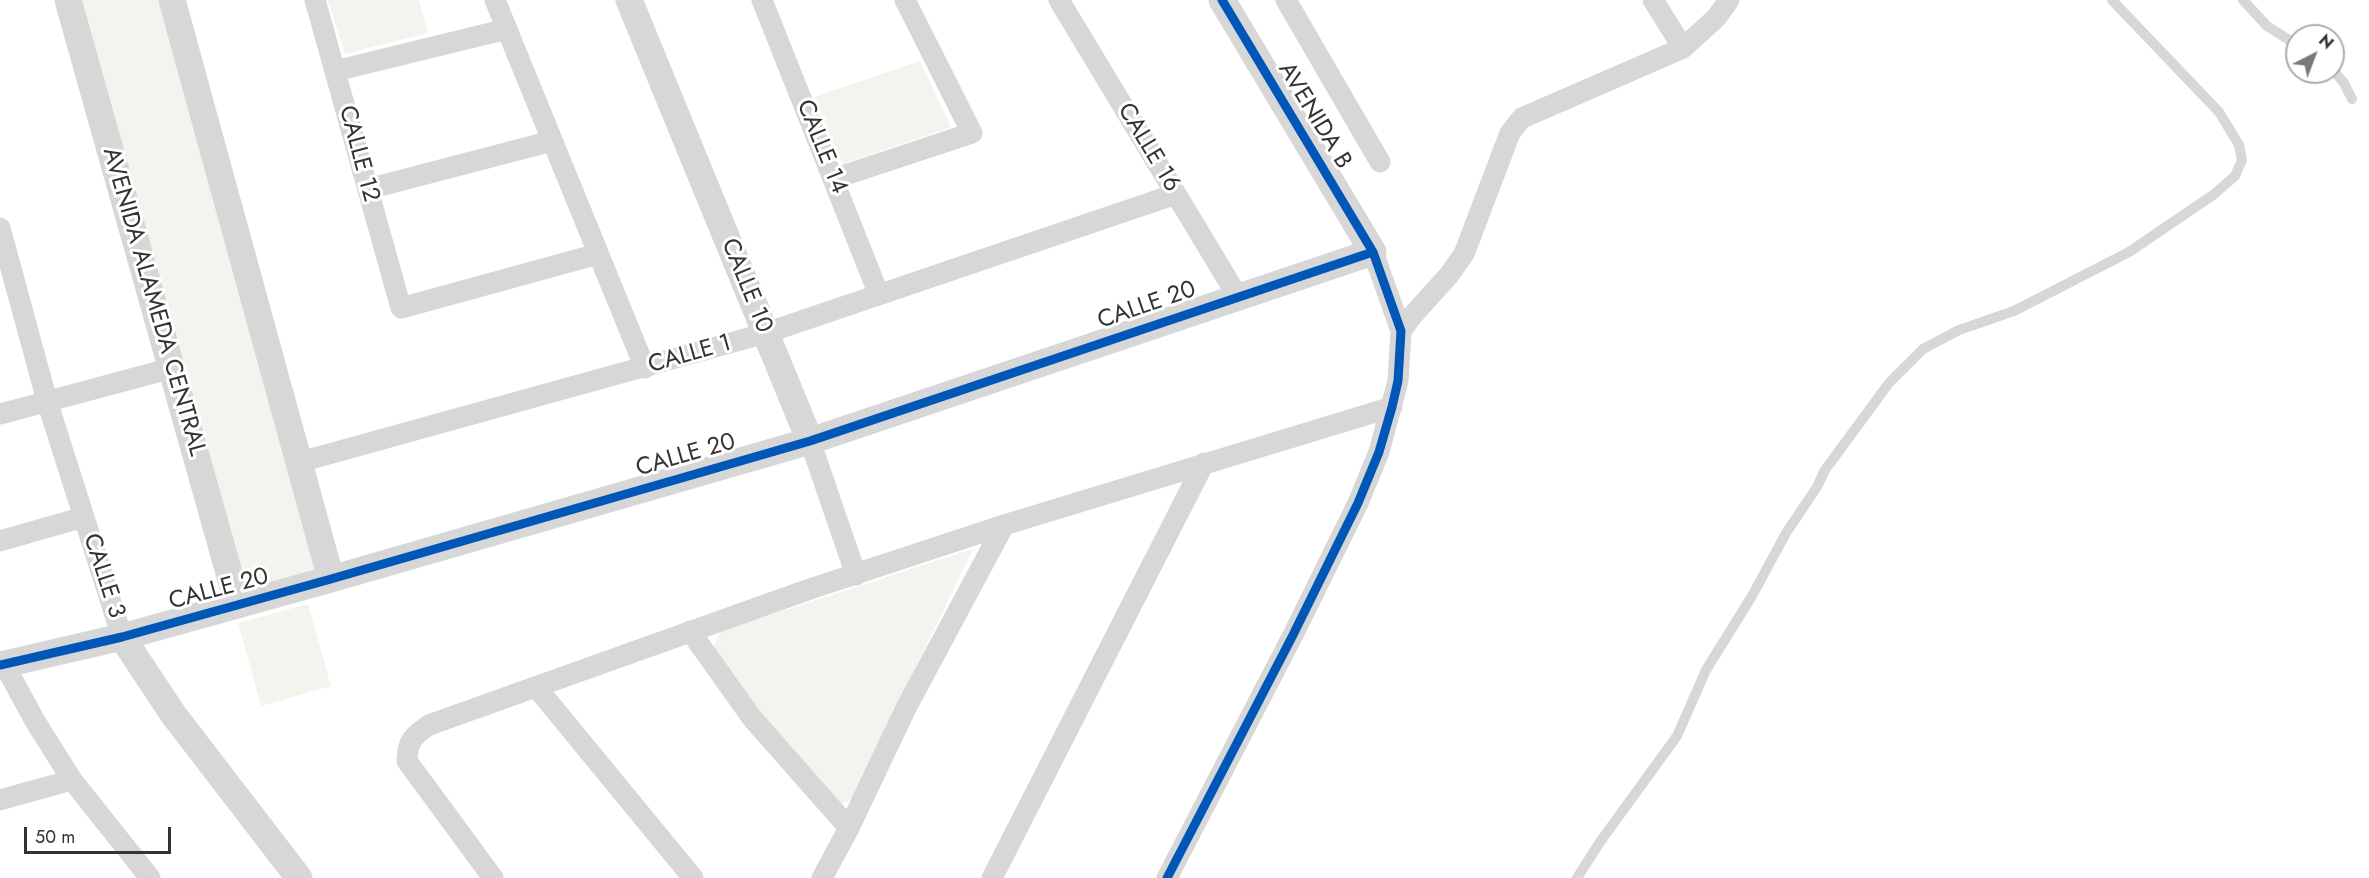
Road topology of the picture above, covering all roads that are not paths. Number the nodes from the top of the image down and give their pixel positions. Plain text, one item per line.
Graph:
1 (68, 0) edge
2 (172, 0) edge
3 (315, 0) edge
4 (495, 0) edge
5 (629, 0) edge
6 (762, 0) edge
7 (905, 0) edge
8 (1059, 0) edge
9 (1222, 0) edge
10 (1286, 0) edge
11 (1653, 0) edge
12 (1729, 0) edge
13 (2112, 0) edge
14 (2243, 0) edge
15 (507, 28) junction
16 (2285, 38) edge
17 (1683, 48) junction
18 (335, 71) junction
19 (2344, 84) edge
20 (2352, 99) dead end
21 (552, 141) junction
22 (1380, 162) dead end
23 (833, 179) junction
24 (368, 189) junction
25 (1176, 194) junction
26 (0, 228) edge
27 (1373, 252) junction
28 (598, 254) junction
29 (879, 295) junction
30 (1238, 297) junction
31 (1401, 331) junction
32 (765, 333) junction
33 (172, 368) junction
34 (645, 368) junction
35 (47, 401) junction
36 (1392, 407) junction
37 (0, 414) edge
38 (810, 441) junction
39 (300, 462) junction
40 (1204, 463) junction
41 (84, 518) junction
42 (1004, 525) junction
43 (0, 541) edge
44 (856, 575) junction
45 (331, 579) junction
46 (238, 604) junction
47 (690, 631) junction
48 (122, 637) junction
49 (2, 665) edge
50 (537, 688) junction
51 (72, 780) junction
52 (0, 800) edge
53 (849, 828) junction
54 (150, 878) edge
55 (299, 878) edge
56 (493, 878) edge
57 (693, 878) edge
58 (822, 878) edge
59 (992, 878) edge
60 (1167, 878) edge
61 (1577, 878) edge

1 - 33 street, AVENIDA ALAMEDA CENTRAL
2 - 39 street
3 - 18 street, CALLE 12
4 - 15 street
5 - 32 street, CALLE 10
6 - 23 street, CALLE 14
7 - 23 street
8 - 25 street, CALLE 16
9 - 27 street, AVENIDA B
10 - 22 street, AVENIDA B
11 - 17 street
12 - 17 street
13 - 61 lane
14 - 16 lane
15 - 18 street
15 - 21 street
17 - 31 street
18 - 24 street, CALLE 12
19 - 20 lane
21 - 24 street
21 - 28 street
23 - 29 street, CALLE 14
24 - 28 street, CALLE 12
25 - 29 street, CALLE 1
25 - 30 street, CALLE 16
26 - 35 street, CALLE 3
27 - 30 street, CALLE 20
27 - 31 street
28 - 34 street
29 - 32 street, CALLE 1
30 - 38 street, CALLE 20
31 - 36 street
32 - 34 street, CALLE 1
32 - 38 street, CALLE 10
33 - 35 street
33 - 46 street, AVENIDA ALAMEDA CENTRAL
34 - 39 street, CALLE 1
35 - 37 street
35 - 41 street, CALLE 3
36 - 40 street
36 - 60 street
38 - 44 street, CALLE 10
38 - 45 street, CALLE 20
39 - 45 street
40 - 42 street
40 - 59 street
41 - 43 street
41 - 48 street, CALLE 3
42 - 44 street
42 - 53 street
44 - 47 street
45 - 46 street, CALLE 20
46 - 48 street, CALLE 20
47 - 50 street
47 - 53 street
48 - 49 street, CALLE 20
48 - 55 street, CALLE 3
49 - 51 street
50 - 56 street
50 - 57 street
51 - 52 street
51 - 54 street
53 - 58 street

